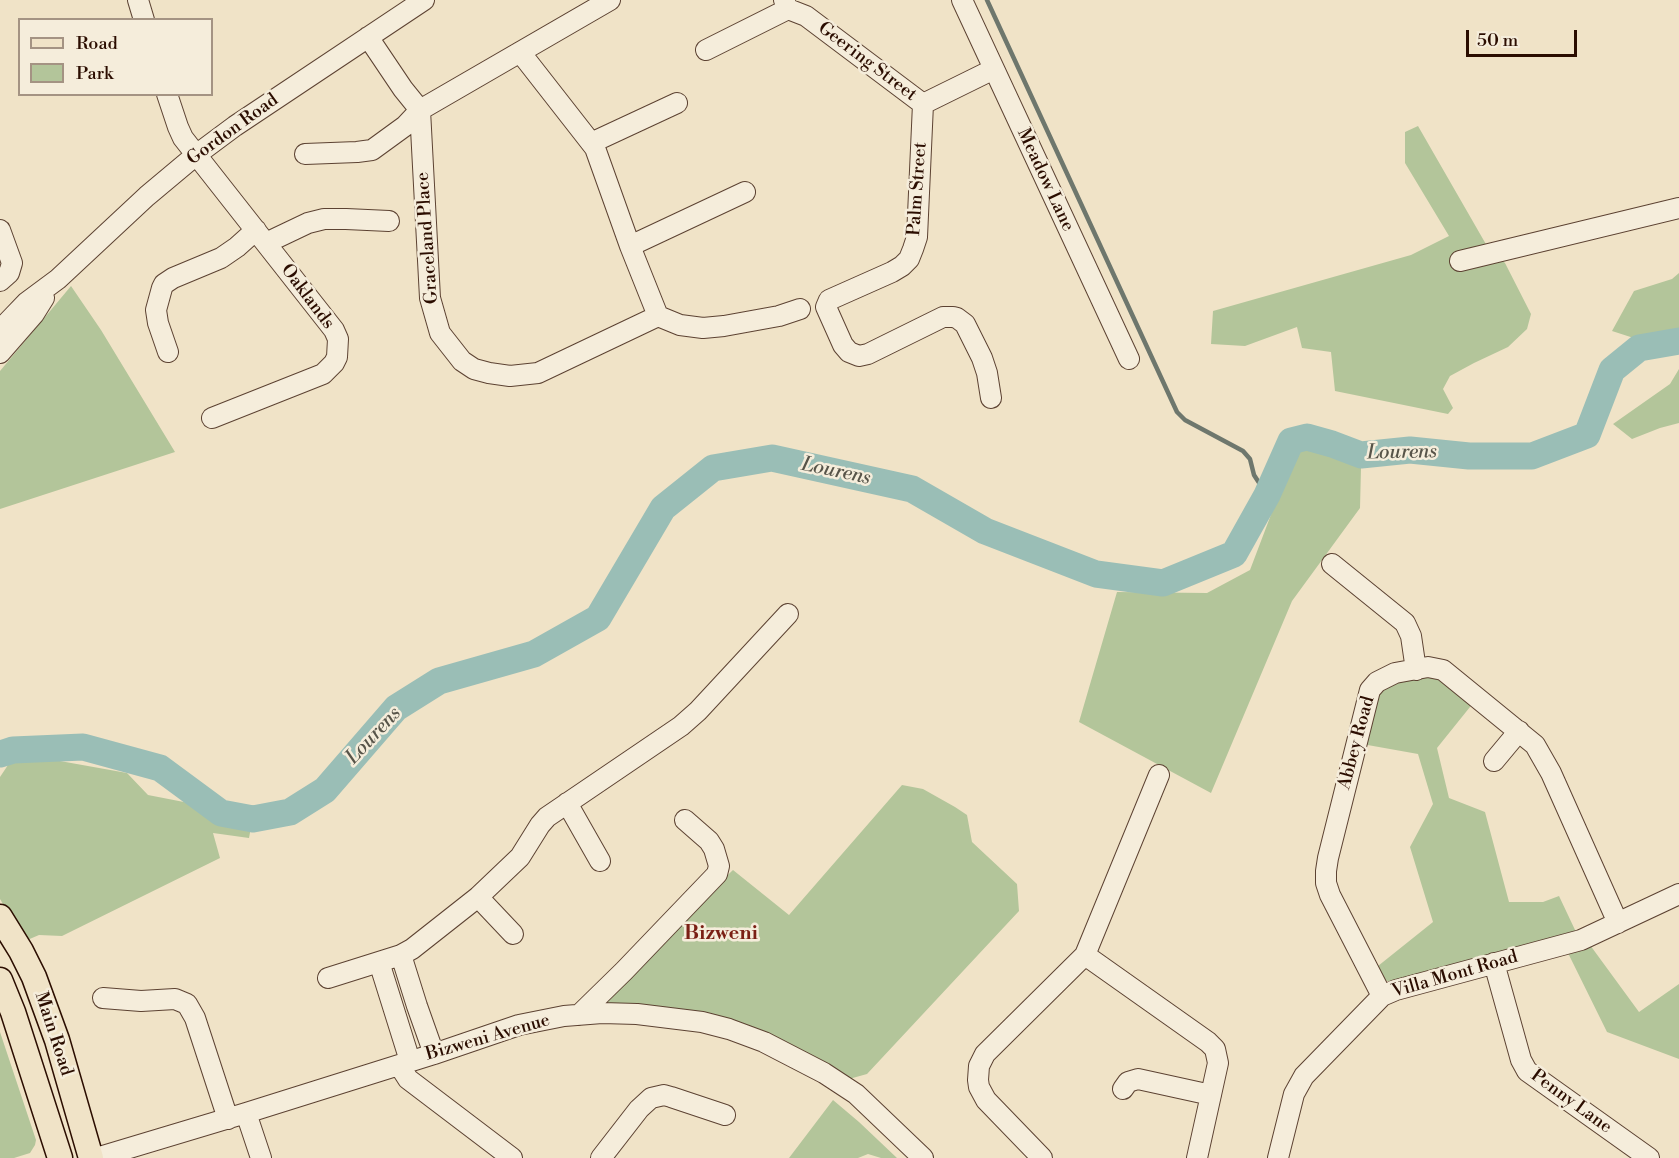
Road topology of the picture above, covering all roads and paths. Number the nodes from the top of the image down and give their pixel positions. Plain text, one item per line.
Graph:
1 (424, 0) edge
2 (610, 0) edge
3 (962, 0) edge
4 (786, 5) edge
5 (368, 37) junction
6 (706, 50) dead end
7 (520, 52) junction
8 (994, 69) junction
9 (168, 96) edge
10 (677, 103) dead end
11 (923, 104) junction
12 (420, 111) junction
13 (591, 143) junction
14 (305, 154) dead end
15 (196, 155) junction
16 (745, 192) dead end
17 (1679, 208) edge
18 (388, 221) dead end
19 (0, 230) edge
20 (261, 236) junction
21 (630, 246) junction
22 (1460, 261) dead end
23 (5, 277) edge
24 (58, 279) junction
25 (801, 309) dead end
26 (658, 316) junction
27 (0, 330) edge
28 (0, 352) edge
29 (168, 352) dead end
30 (1129, 359) dead end
31 (991, 398) dead end
32 (212, 418) dead end
33 (1332, 564) dead end
34 (788, 614) dead end
35 (1416, 670) junction
36 (1519, 731) junction
37 (1494, 761) dead end
38 (1159, 775) dead end
39 (567, 803) junction
40 (685, 820) dead end
41 (600, 861) dead end
42 (1679, 894) edge
43 (478, 897) junction
44 (0, 917) edge
45 (1618, 923) junction
46 (513, 934) dead end
47 (401, 955) junction
48 (1085, 955) junction
49 (379, 962) junction
50 (1494, 963) junction
51 (328, 978) dead end
52 (0, 980) edge
53 (1382, 996) junction
54 (103, 998) dead end
55 (579, 1015) junction
56 (434, 1054) junction
57 (404, 1063) junction
58 (1123, 1089) dead end
59 (1211, 1095) junction
60 (725, 1115) dead end
61 (237, 1116) junction
62 (260, 1154) edge
63 (1040, 1157) edge
64 (60, 1158) edge
65 (91, 1158) edge
66 (96, 1158) edge
67 (512, 1158) edge
68 (601, 1158) edge
69 (923, 1158) edge
70 (1197, 1158) edge
71 (1278, 1158) edge
72 (1649, 1158) edge

1 - 5 street, Gordon Road
2 - 7 street
3 - 8 street, Meadow Lane
4 - 6 street
4 - 11 street, Geering Street
5 - 12 street
5 - 15 street, Gordon Road
7 - 12 street
7 - 13 street
8 - 11 street
8 - 30 street, Meadow Lane
9 - 15 street, Oaklands
10 - 13 street
11 - 31 street, Palm Street
12 - 14 street
12 - 26 street, Graceland Place
13 - 21 street
15 - 20 street, Oaklands
15 - 24 street, Gordon Road
16 - 21 street
17 - 22 street
18 - 20 street
19 - 23 street
20 - 29 street
20 - 32 street, Oaklands
21 - 26 street
24 - 27 street, Gordon Road
24 - 28 street, Gordon Road
25 - 26 street
33 - 35 street
34 - 39 street
35 - 36 street, Abbey Road
35 - 53 street, Abbey Road
36 - 37 street
36 - 45 street, Abbey Road
38 - 48 street
39 - 41 street
39 - 43 street
40 - 55 street
42 - 45 street, Villa Mont Road
43 - 46 street
43 - 47 street
44 - 65 main road, Main Road
45 - 50 street, Villa Mont Road
47 - 49 street
47 - 56 street
48 - 59 street
48 - 63 street
49 - 51 street
49 - 57 street
50 - 53 street, Villa Mont Road
50 - 72 street, Penny Lane
52 - 64 main road, Main Road
53 - 71 street, Villa Mont Road
54 - 61 street
55 - 56 street, Bizweni Avenue
55 - 69 street, Bizweni Avenue
56 - 57 street, Bizweni Avenue
57 - 61 street, Bizweni Avenue
57 - 67 street
58 - 59 street
59 - 70 street
60 - 68 street
61 - 62 street
61 - 66 street, Bizweni Avenue

